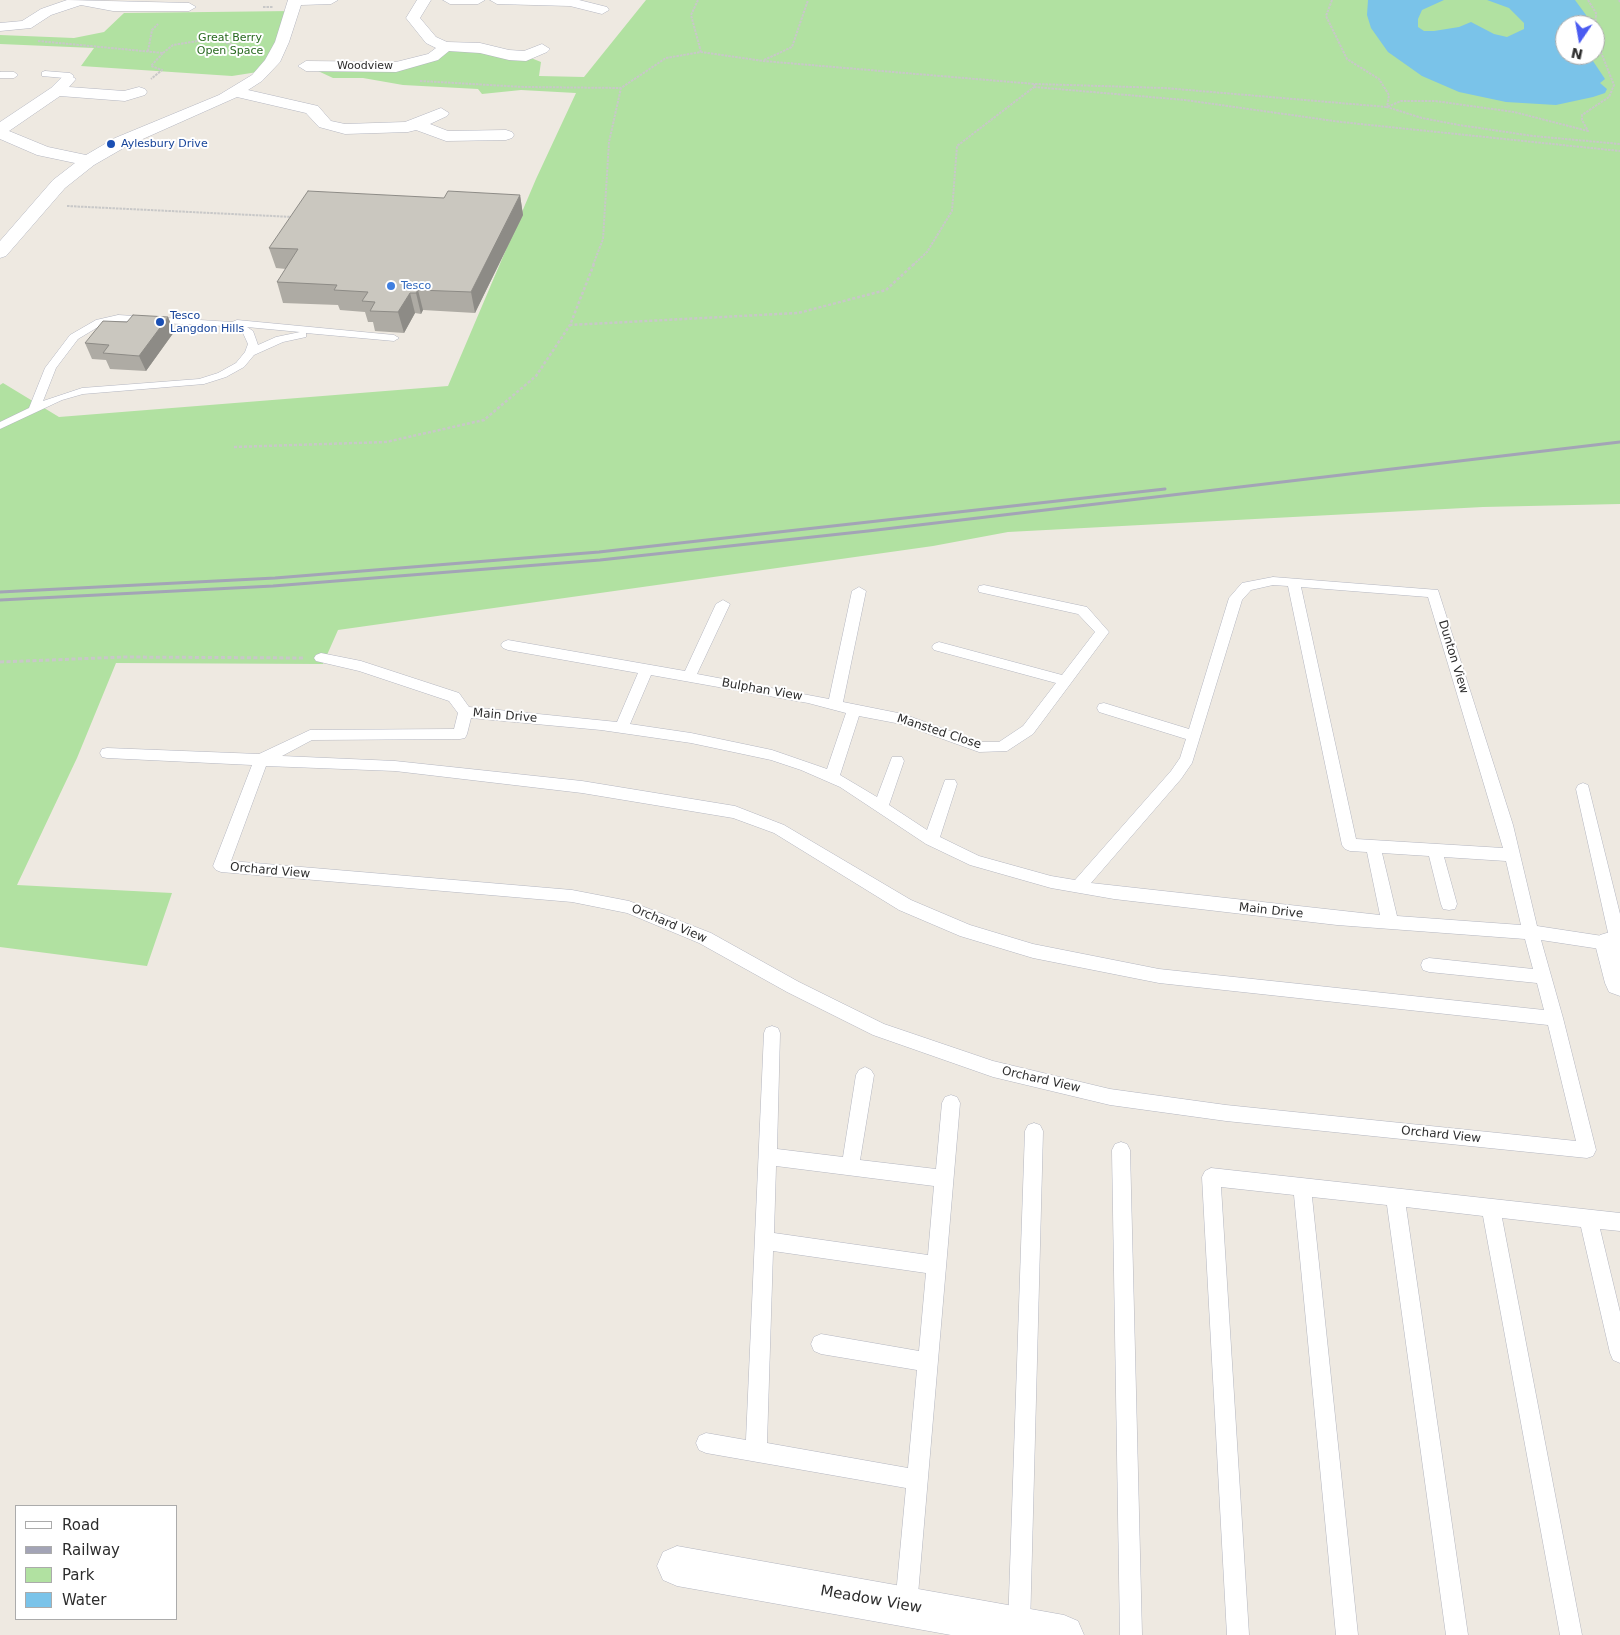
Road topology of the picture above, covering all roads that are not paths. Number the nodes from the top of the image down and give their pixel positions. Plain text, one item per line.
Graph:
1 (80, 0) edge
2 (331, 0) edge
3 (424, 0) edge
4 (450, 0) edge
5 (478, 0) edge
6 (497, 0) edge
7 (295, 1) edge
8 (576, 1) edge
9 (174, 3) edge
10 (189, 7) dead end
11 (602, 10) dead end
12 (26, 25) junction
13 (0, 28) edge
14 (41, 36) road end
15 (444, 46) junction
16 (536, 56) dead end
17 (306, 66) dead end
18 (0, 74) edge
19 (45, 74) dead end
20 (14, 76) dead end
21 (68, 79) joint
22 (57, 92) junction
23 (139, 92) road end
24 (235, 92) junction
25 (441, 113) dead end
26 (416, 124) junction
27 (0, 129) edge
28 (0, 133) edge
29 (506, 135) dead end
30 (88, 161) junction
31 (0, 252) edge
32 (225, 323) junction
33 (331, 334) junction
34 (394, 338) edge
35 (250, 353) junction
36 (34, 409) junction
37 (0, 426) edge
38 (1294, 583) junction
39 (984, 589) dead end
40 (858, 591) dead end
41 (723, 604) dead end
42 (508, 645) dead end
43 (939, 647) dead end
44 (321, 658) road end
45 (648, 669) junction
46 (689, 677) junction
47 (1065, 681) junction
48 (835, 704) junction
49 (1104, 708) dead end
50 (854, 710) junction
51 (465, 712) junction
52 (621, 728) junction
53 (1194, 736) junction
54 (107, 753) dead end
55 (261, 760) junction
56 (897, 761) dead end
57 (832, 777) junction
58 (950, 784) dead end
59 (1583, 789) dead end
60 (881, 808) junction
61 (930, 840) junction
62 (1372, 846) junction
63 (1435, 850) junction
64 (1512, 855) junction
65 (1078, 887) junction
66 (1448, 904) dead end
67 (1390, 922) junction
68 (1531, 933) junction
69 (1616, 944) edge
70 (1429, 965) dead end
71 (1543, 977) junction
72 (1620, 983) edge
73 (1555, 1018) junction
74 (772, 1032) dead end
75 (865, 1075) dead end
76 (951, 1104) dead end
77 (1034, 1132) dead end
78 (1121, 1150) dead end
79 (767, 1156) junction
80 (850, 1167) junction
81 (944, 1179) junction
82 (1302, 1187) junction
83 (1395, 1198) junction
84 (1491, 1208) junction
85 (1588, 1218) junction
86 (1620, 1222) edge
87 (764, 1240) junction
88 (936, 1265) junction
89 (821, 1344) dead end
90 (1620, 1353) edge
91 (928, 1362) junction
92 (706, 1443) dead end
93 (756, 1452) junction
94 (918, 1480) junction
95 (677, 1566) dead end
96 (906, 1606) junction
97 (1019, 1627) junction
98 (1064, 1635) edge
99 (1131, 1635) edge
100 (1238, 1635) edge
101 (1347, 1635) edge
102 (1457, 1635) edge
103 (1571, 1635) edge

1 - 9 street
1 - 12 street
2 - 7 street
3 - 15 street
4 - 5 street
6 - 8 street
7 - 24 street
8 - 11 street
9 - 10 street
12 - 13 street
12 - 14 street
15 - 16 street
15 - 17 street, Woodview
18 - 20 lane
19 - 21 lane
21 - 22 street
22 - 23 street
22 - 27 street
24 - 26 street
24 - 30 street
25 - 26 street
26 - 29 street
28 - 30 street
30 - 31 street
32 - 33 lane
32 - 35 lane
32 - 36 lane
33 - 34 lane
33 - 35 lane
35 - 36 lane
36 - 37 lane
38 - 53 lane, Dunton View
38 - 62 lane
38 - 64 lane, Dunton View
39 - 47 lane, Mansted Close
40 - 48 lane
41 - 46 lane
42 - 45 lane, Bulphan View
43 - 47 lane
44 - 51 lane
45 - 46 lane, Bulphan View
45 - 52 lane
46 - 48 lane, Bulphan View
47 - 50 lane, Mansted Close
48 - 50 lane, Bulphan View
49 - 53 lane
50 - 57 lane
51 - 52 lane, Main Drive
51 - 55 lane, Main Drive
52 - 57 lane, Main Drive
53 - 65 lane, Dunton View
54 - 55 lane, Main Drive
55 - 73 lane
55 - 73 lane, Orchard View
56 - 60 lane
57 - 60 lane, Main Drive
58 - 61 lane
59 - 69 lane
60 - 61 lane, Main Drive
61 - 65 lane, Main Drive
62 - 63 lane
62 - 67 lane
63 - 64 lane
63 - 66 lane
64 - 68 lane, Dunton View
65 - 67 lane, Main Drive
67 - 68 lane, Main Drive
68 - 69 lane, Main Drive
68 - 71 lane, Orchard View
69 - 72 street
70 - 71 lane
71 - 73 lane, Orchard View
74 - 79 lane
75 - 80 lane
76 - 81 lane
77 - 97 lane
78 - 99 lane
79 - 80 lane
79 - 87 lane
80 - 81 lane
81 - 88 lane
82 - 83 lane
82 - 100 lane
82 - 101 lane
83 - 84 lane
83 - 102 lane
84 - 85 lane
84 - 103 lane
85 - 86 lane
85 - 90 lane
87 - 88 lane
87 - 93 lane
88 - 91 lane
89 - 91 lane
91 - 94 lane
92 - 93 lane
93 - 94 lane
94 - 96 lane
95 - 96 street, Meadow View
96 - 97 street, Meadow View
97 - 98 street, Meadow View

